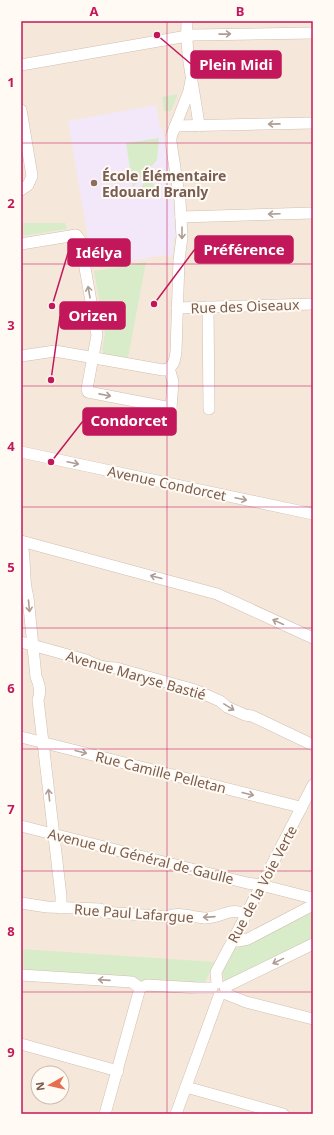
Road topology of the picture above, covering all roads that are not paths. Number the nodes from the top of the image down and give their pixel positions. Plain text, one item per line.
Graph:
1 (187, 21) edge
2 (313, 33) edge
3 (186, 36) junction
4 (21, 65) edge
5 (191, 80) junction
6 (21, 110) edge
7 (313, 123) edge
8 (175, 126) junction
9 (199, 126) junction
10 (21, 190) edge
11 (313, 213) edge
12 (181, 217) junction
13 (21, 244) edge
14 (313, 304) edge
15 (208, 307) junction
16 (177, 308) junction
17 (21, 356) edge
18 (93, 358) junction
19 (169, 368) junction
20 (171, 408) junction
21 (209, 409) dead end
22 (170, 430) dead end
23 (21, 452) edge
24 (313, 514) edge
25 (21, 541) edge
26 (313, 638) edge
27 (21, 643) edge
28 (33, 646) junction
29 (21, 737) edge
30 (43, 742) junction
31 (313, 745) edge
32 (313, 785) edge
33 (301, 809) junction
34 (21, 826) edge
35 (53, 834) junction
36 (261, 885) junction
37 (313, 901) edge
38 (21, 903) edge
39 (313, 905) edge
40 (62, 908) junction
41 (246, 914) junction
42 (233, 940) junction
43 (313, 944) edge
44 (21, 975) edge
45 (140, 988) junction
46 (220, 990) junction
47 (313, 1019) edge
48 (21, 1044) edge
49 (118, 1071) junction
50 (186, 1087) junction
51 (105, 1114) edge
52 (176, 1114) edge
53 (283, 1114) edge

1 - 3 street
3 -> 2 street
3 - 4 street
3 - 5 street
5 - 8 street
5 - 9 street
6 - 10 street
7 -> 9 street
8 - 9 street
8 - 12 street
11 -> 12 street
12 -> 16 street
18 -> 13 street
14 - 15 street, Rue des Oiseaux
15 - 16 street, Rue des Oiseaux
15 - 21 street
16 - 19 street
17 - 18 street
18 - 19 street
18 -> 20 street
19 - 20 street
20 - 22 street
23 -> 24 street, Avenue Condorcet
26 -> 25 street
25 -> 28 street
27 - 28 street, Avenue Maryse Bastié
28 - 30 street
28 -> 31 street, Avenue Maryse Bastié
29 - 30 street, Rue Camille Pelletan
30 -> 33 street, Rue Camille Pelletan
35 -> 30 street
32 - 33 street, Rue de la Voie Verte
33 - 36 street, Rue de la Voie Verte
34 - 35 street, Avenue du Général de Gaulle
35 - 36 street, Avenue du Général de Gaulle
35 - 40 street
36 - 37 street, Avenue du Général de Gaulle
36 - 41 street, Rue de la Voie Verte
38 - 40 street, Rue Paul Lafargue
39 - 42 street
41 -> 40 street, Rue Paul Lafargue
41 - 42 street, Rue de la Voie Verte
42 - 46 street, Rue de la Voie Verte
43 -> 46 street
45 -> 44 street
45 - 46 street
45 - 49 street
46 - 47 street
46 - 50 street, Rue de la Voie Verte
48 - 49 street
49 - 51 street
50 - 52 street, Rue de la Voie Verte
50 - 53 street

